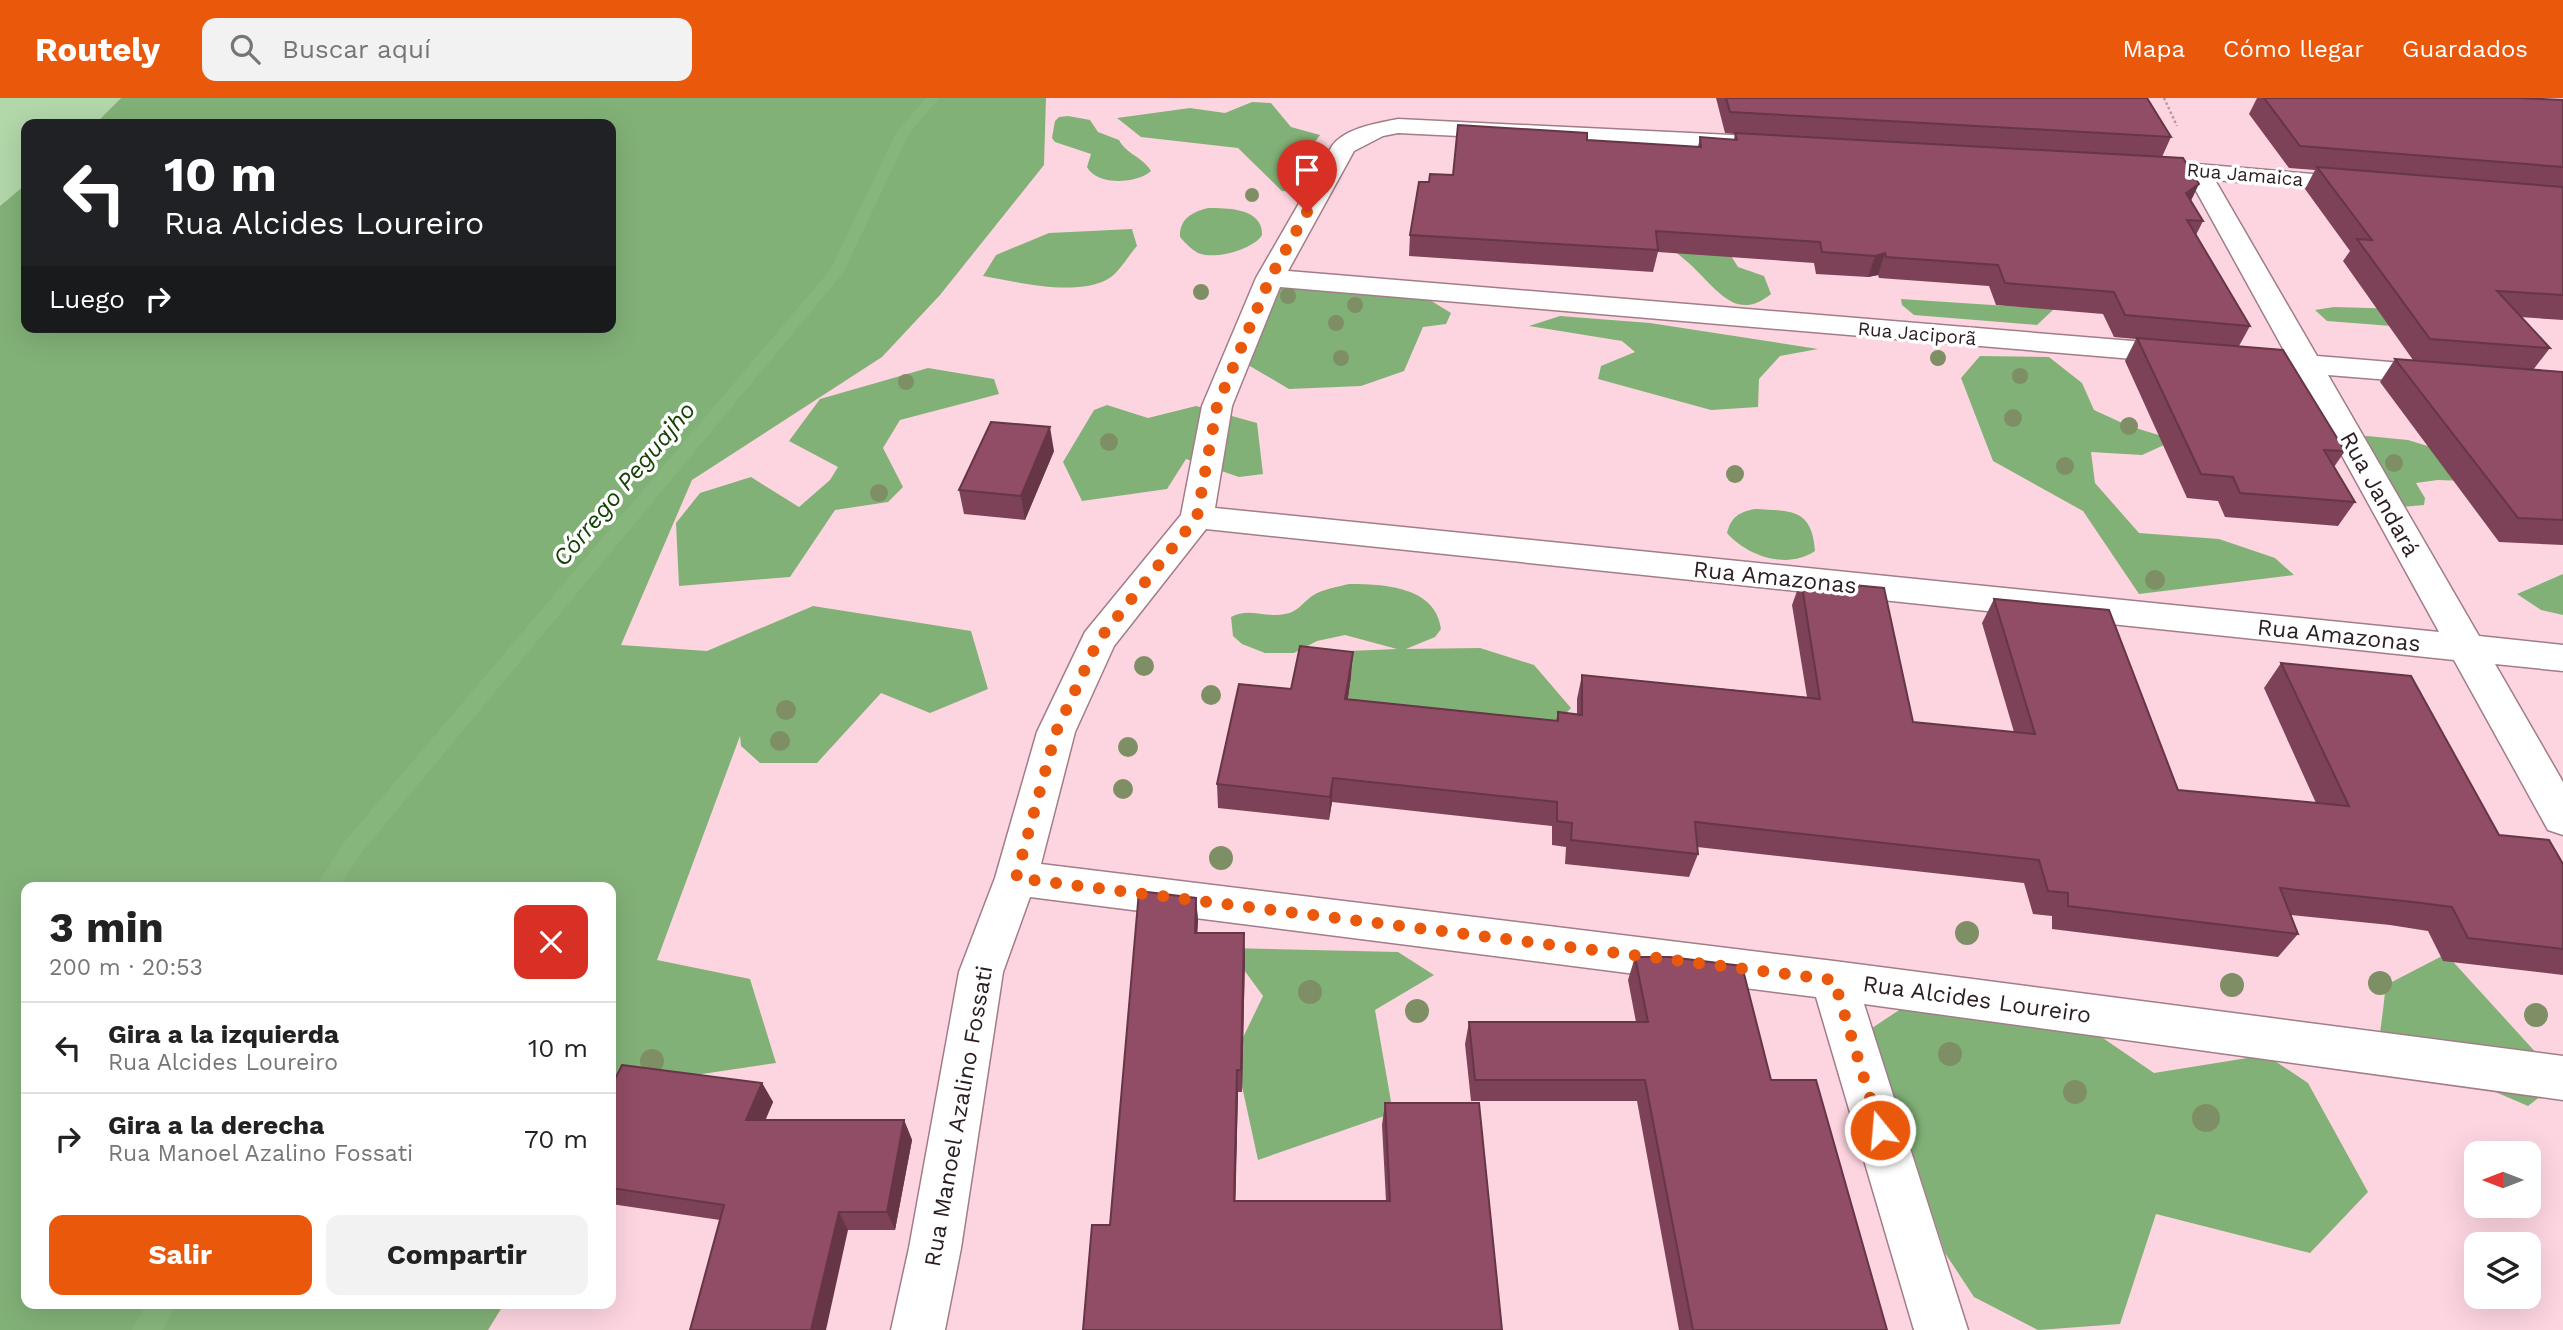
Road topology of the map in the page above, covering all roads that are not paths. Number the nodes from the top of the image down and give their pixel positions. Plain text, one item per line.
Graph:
1 (1780, 145) edge
2 (2113, 165) edge
3 (2197, 170) junction
4 (2386, 186) edge
5 (1270, 278) junction
6 (2307, 364) junction
7 (2469, 378) edge
8 (1197, 517) junction
9 (2466, 648) junction
10 (2563, 658) edge
11 (2563, 819) edge
12 (1016, 878) junction
13 (1834, 980) junction
14 (2563, 1078) edge
15 (918, 1330) edge
16 (1941, 1330) edge

1 - 5 street, Rua Manoel Azalino Fossati
2 - 3 street, Rua Jamaica
3 - 4 street, Rua Jamaica
3 - 6 street, Rua Jandará
5 - 6 street, Rua Jaciporã
5 - 8 street, Rua Manoel Azalino Fossati
6 - 7 street, Rua Jaciporã
6 - 9 street, Rua Jandará
8 - 9 street, Rua Amazonas
8 - 12 street, Rua Manoel Azalino Fossati
9 - 10 street, Rua Amazonas
9 - 11 street, Rua Jandará
12 - 13 street, Rua Alcides Loureiro
12 - 15 street, Rua Manoel Azalino Fossati
13 - 14 street, Rua Alcides Loureiro
13 - 16 street

